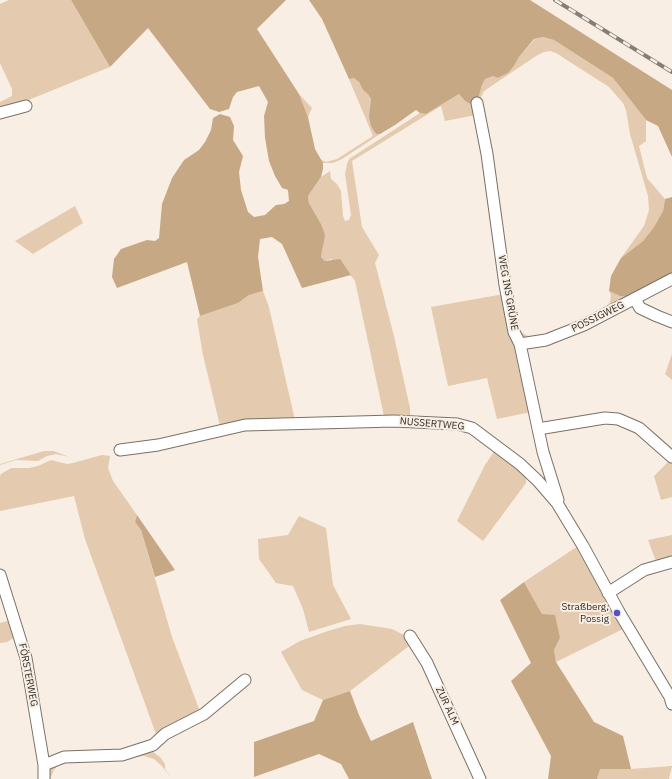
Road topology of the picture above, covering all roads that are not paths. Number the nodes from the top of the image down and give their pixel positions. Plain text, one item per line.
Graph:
1 (477, 103) dead end
2 (26, 106) dead end
3 (0, 113) edge
4 (672, 279) edge
5 (634, 299) junction
6 (672, 322) edge
7 (520, 344) junction
8 (538, 429) junction
9 (120, 450) dead end
10 (672, 457) edge
11 (557, 502) junction
12 (672, 562) edge
13 (0, 574) edge
14 (608, 593) junction
15 (410, 636) dead end
16 (245, 680) dead end
17 (672, 704) edge
18 (44, 765) junction
19 (44, 779) edge
20 (480, 779) edge

1 - 7 street, WEG INS GRÜNE
2 - 3 street
4 - 5 street, POSSIGWEG
5 - 6 street
5 - 7 street, POSSIGWEG
7 - 8 street, WEG INS GRÜNE
8 - 10 street
8 - 11 street, WEG INS GRÜNE
9 - 11 street, NUSSERTWEG
11 - 14 street, NUSSERTWEG
12 - 14 street
13 - 18 street, FÖRSTERWEG
14 - 17 street, NUSSERTWEG
15 - 20 street, ZUR ALM
16 - 18 street
18 - 19 street, FÖRSTERWEG

